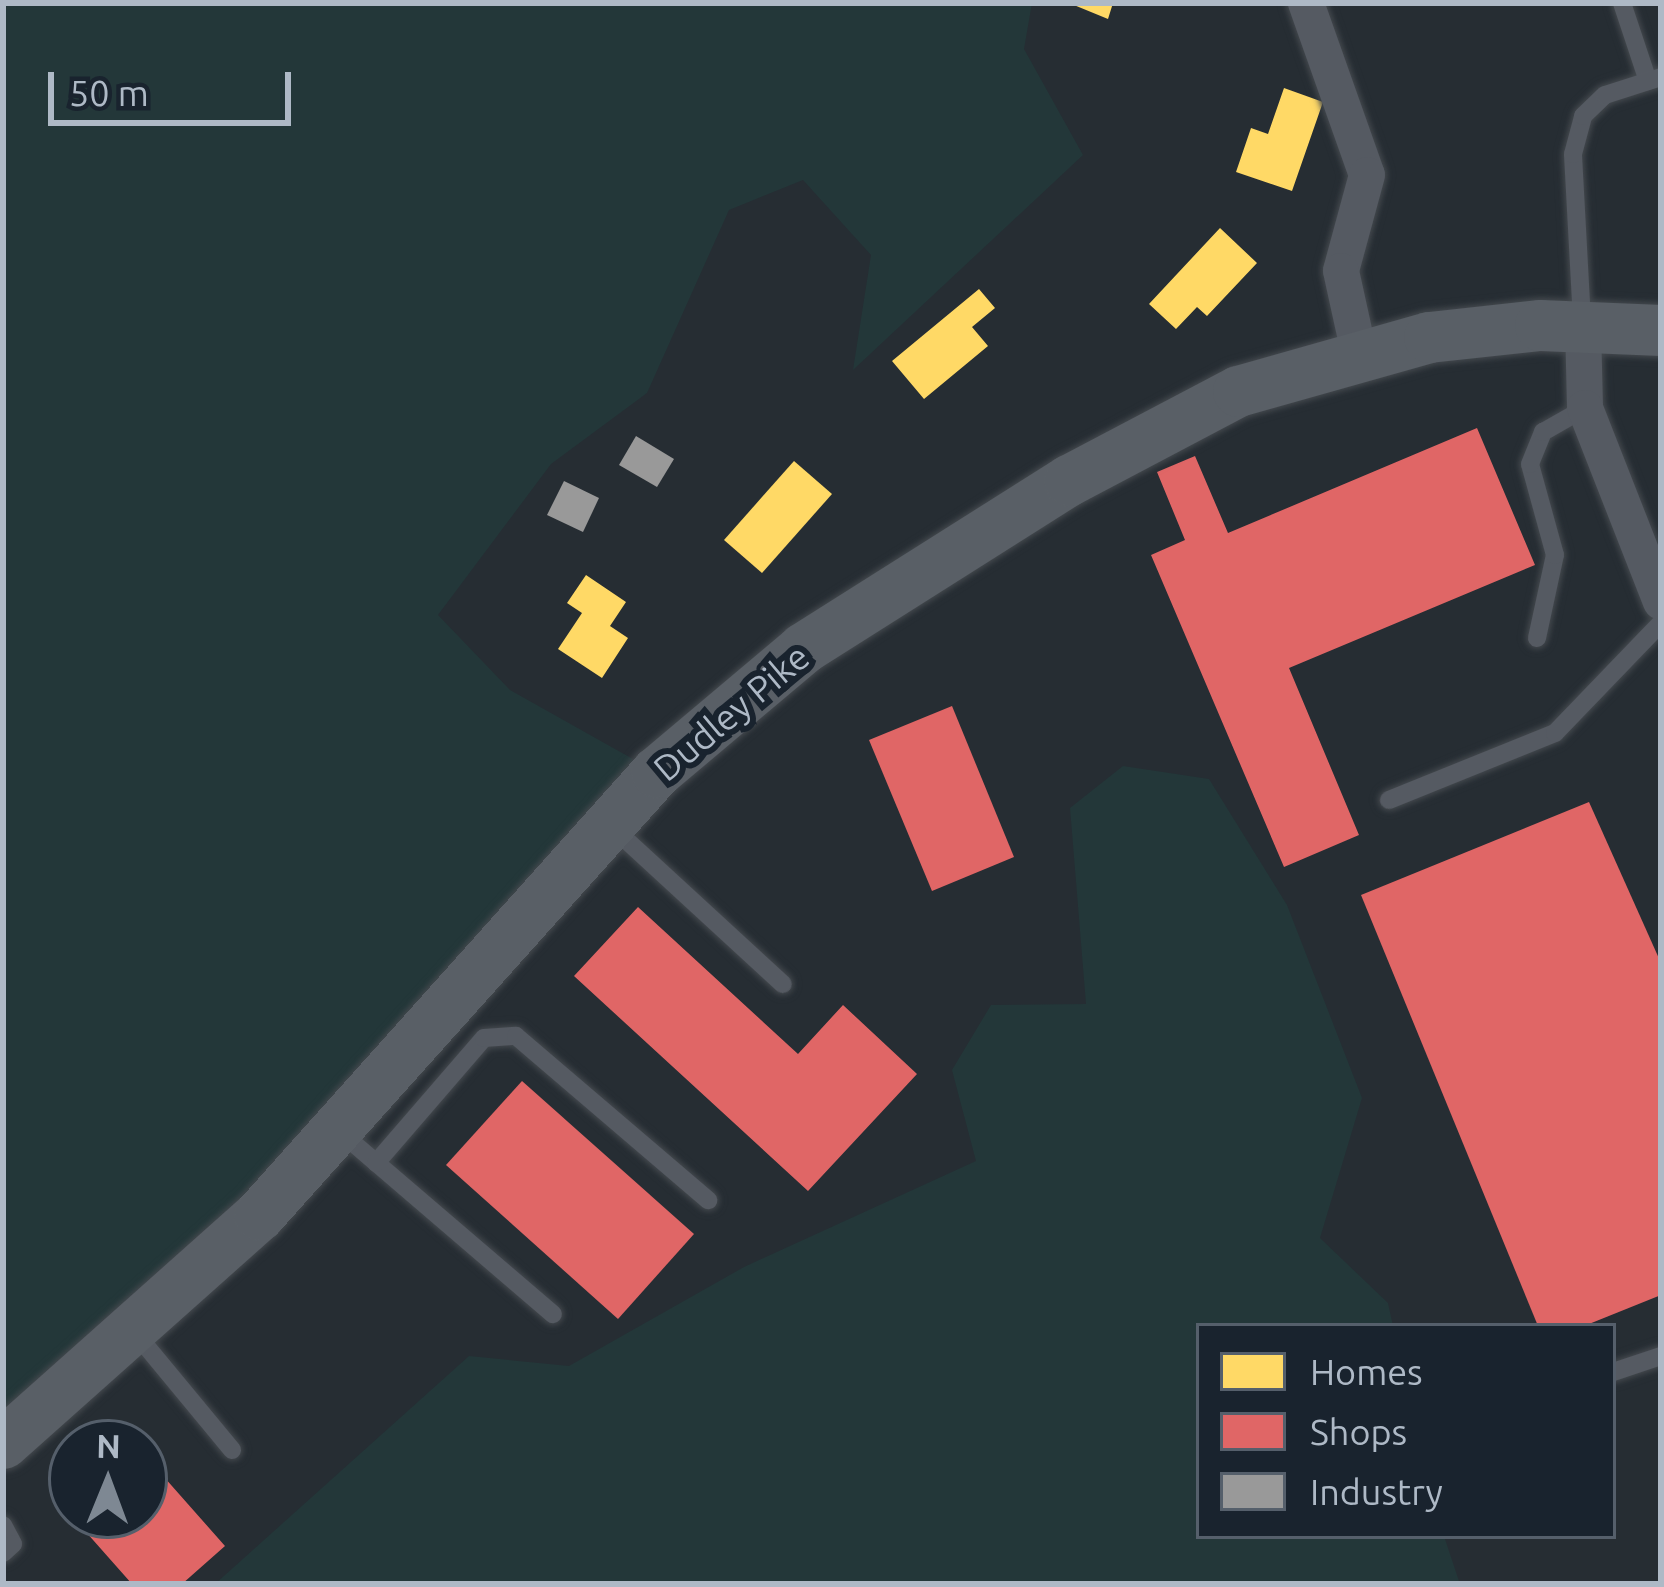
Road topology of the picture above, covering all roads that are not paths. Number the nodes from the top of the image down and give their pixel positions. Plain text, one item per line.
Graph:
1 (1306, 3) edge
2 (1622, 3) edge
3 (1655, 79) edge
4 (1582, 325) junction
5 (1661, 330) edge
6 (1359, 353) junction
7 (1585, 408) junction
8 (1661, 602) edge
9 (1661, 623) edge
10 (1537, 638) dead end
11 (1389, 800) dead end
12 (608, 824) junction
13 (783, 984) dead end
14 (338, 1130) junction
15 (376, 1163) junction
16 (708, 1200) dead end
17 (554, 1314) dead end
18 (131, 1328) junction
19 (1661, 1356) edge
20 (1616, 1371) edge
21 (3, 1443) edge
22 (232, 1450) dead end
23 (3, 1525) edge
24 (3, 1553) edge

1 - 6 street
2 - 3 lane
3 - 4 lane
4 - 5 street, Dudley Pike
4 - 6 street, Dudley Pike
4 - 7 street
6 - 12 street, Dudley Pike
7 - 8 street
7 - 10 lane
9 - 11 lane
12 - 13 lane
12 - 14 street, Dudley Pike
14 - 15 lane
14 - 18 street, Dudley Pike
15 - 16 lane
15 - 17 lane
18 - 21 street, Dudley Pike
18 - 22 lane
19 - 20 lane
23 - 24 lane

